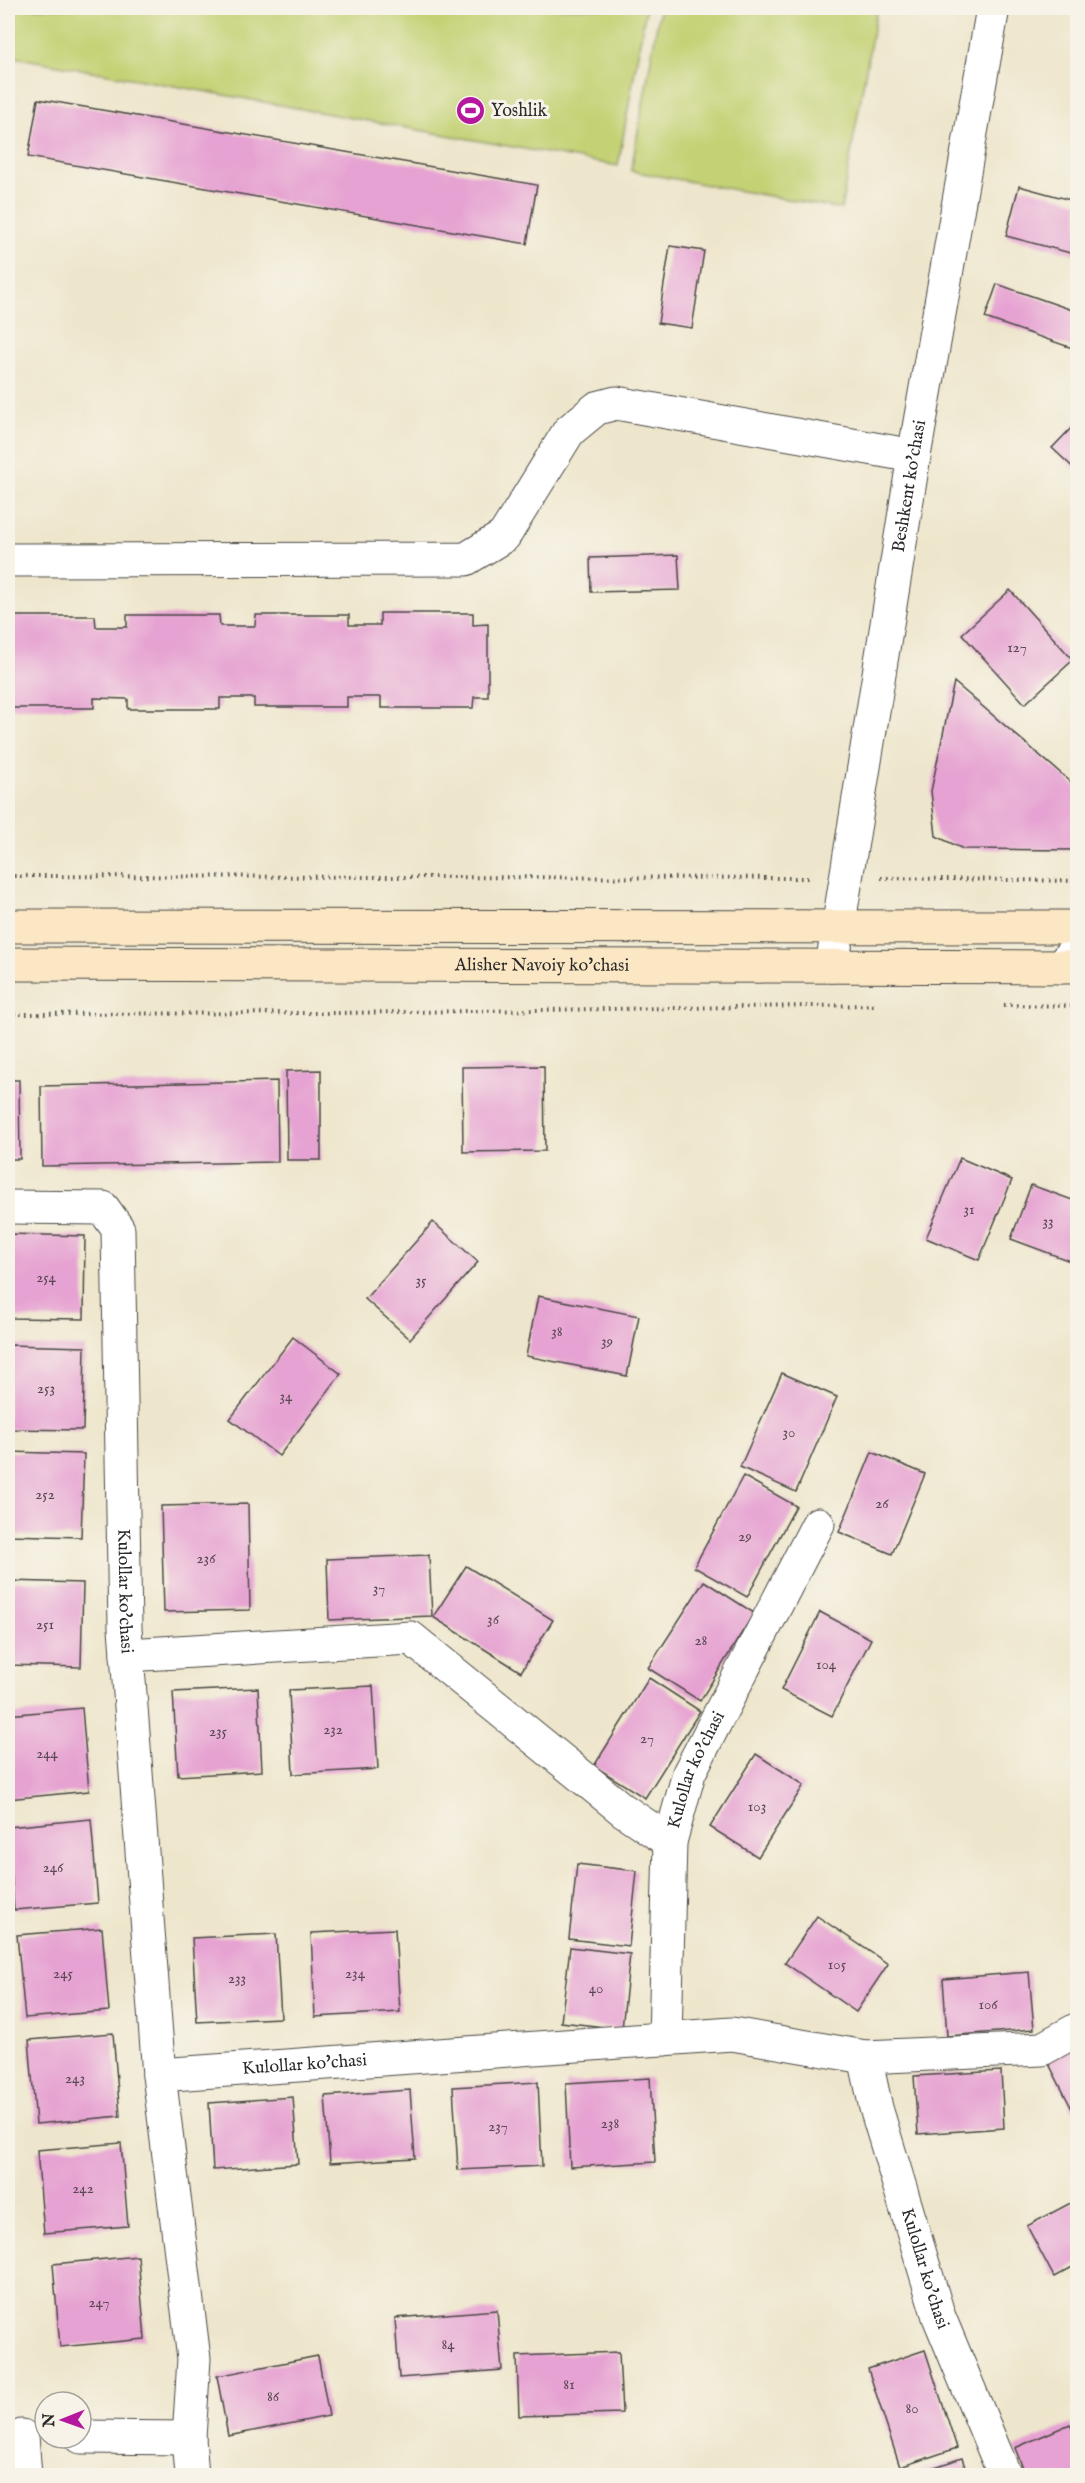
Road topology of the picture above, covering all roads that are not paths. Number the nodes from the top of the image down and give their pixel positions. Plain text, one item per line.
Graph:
1 (993, 8) edge
2 (914, 456) junction
3 (8, 560) edge
4 (8, 926) edge
5 (1077, 927) edge
6 (837, 928) junction
7 (1072, 960) edge
8 (8, 964) edge
9 (832, 966) junction
10 (8, 1207) edge
11 (818, 1524) dead end
12 (127, 1655) junction
13 (670, 1842) junction
14 (1077, 2029) edge
15 (665, 2039) junction
16 (865, 2057) junction
17 (159, 2075) junction
18 (25, 2436) edge
19 (93, 2437) edge
20 (189, 2438) junction
21 (26, 2475) edge
22 (192, 2475) edge
23 (1005, 2475) edge

1 - 2 street, Beshkent ko'chasi
2 - 3 street
2 - 6 street, Beshkent ko'chasi
4 - 6 main road
5 - 6 main road
6 - 9 street, Beshkent ko'chasi
7 - 9 main road, Alisher Navoiy ko'chasi
8 - 9 main road, Alisher Navoiy ko'chasi
10 - 12 street, Kulollar ko'chasi
11 - 13 street, Kulollar ko'chasi
12 - 13 street
12 - 17 street, Kulollar ko'chasi
13 - 15 street, Kulollar ko'chasi
14 - 16 street, Kulollar ko'chasi
15 - 16 street, Kulollar ko'chasi
15 - 17 street, Kulollar ko'chasi
16 - 23 street, Kulollar ko'chasi
17 - 20 street, Kulollar ko'chasi
18 - 21 street
19 - 20 street
20 - 22 street, Kulollar ko'chasi

